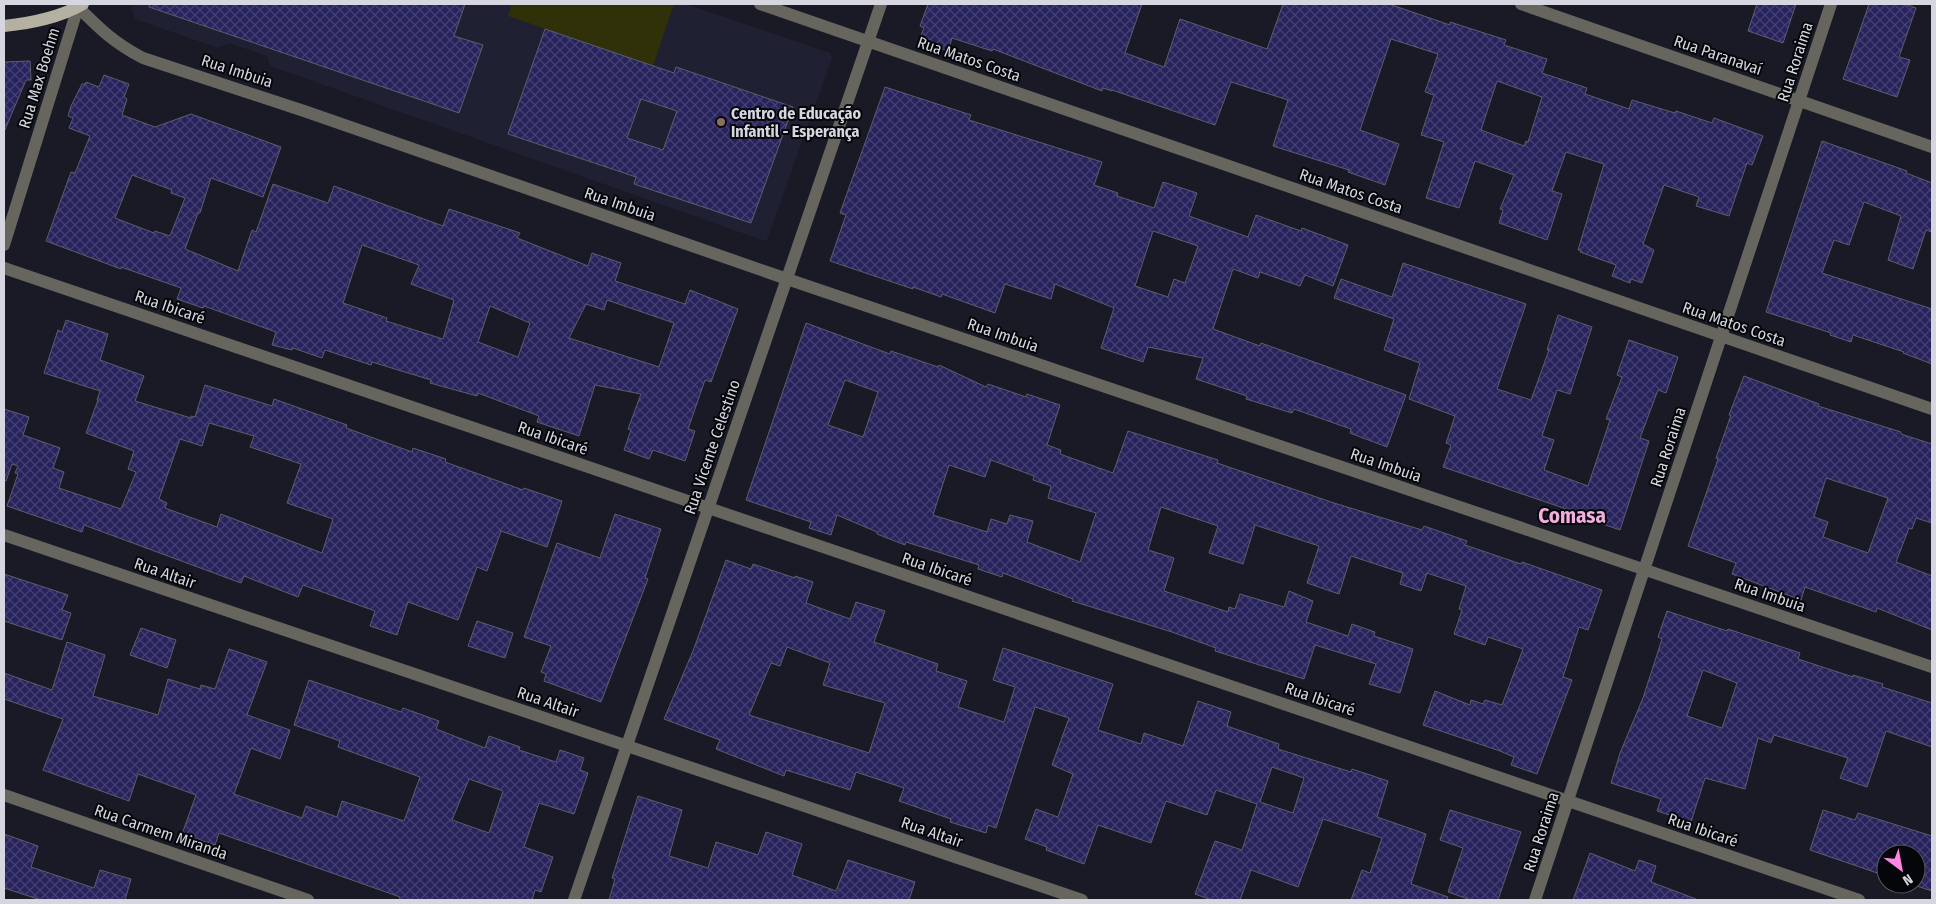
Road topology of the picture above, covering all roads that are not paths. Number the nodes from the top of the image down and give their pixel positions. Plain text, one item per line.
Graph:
1 (760, 4) edge
2 (881, 4) edge
3 (1521, 4) edge
4 (1831, 4) edge
5 (80, 5) edge
6 (4, 26) edge
7 (868, 42) junction
8 (1799, 101) junction
9 (1932, 147) edge
10 (4, 245) edge
11 (4, 268) edge
12 (787, 279) junction
13 (1722, 336) junction
14 (1932, 409) edge
15 (708, 508) junction
16 (4, 535) edge
17 (1645, 570) junction
18 (1932, 667) edge
19 (627, 746) junction
20 (4, 795) edge
21 (1568, 801) junction
22 (308, 900) edge
23 (574, 900) edge
24 (1082, 900) edge
25 (1535, 900) edge
26 (1859, 900) edge

1 - 7 street, Rua Matos Costa
2 - 7 street, Rua Vicente Celestino
3 - 8 street, Rua Paranavaí
4 - 8 street, Rua Roraima
5 - 6 main road
5 - 10 street, Rua Max Boehm
5 - 12 street, Rua Imbuia
7 - 12 street, Rua Vicente Celestino
7 - 13 street, Rua Matos Costa
8 - 9 street, Rua Paranavaí
8 - 13 street, Rua Roraima
11 - 15 street, Rua Ibicaré
12 - 15 street, Rua Vicente Celestino
12 - 17 street, Rua Imbuia
13 - 14 street, Rua Matos Costa
13 - 17 street, Rua Roraima
15 - 19 street, Rua Vicente Celestino
15 - 21 street, Rua Ibicaré
16 - 19 street, Rua Altair
17 - 18 street, Rua Imbuia
17 - 21 street, Rua Roraima
19 - 23 street, Rua Vicente Celestino
19 - 24 street, Rua Altair
20 - 22 street, Rua Carmem Miranda
21 - 25 street, Rua Roraima
21 - 26 street, Rua Ibicaré

